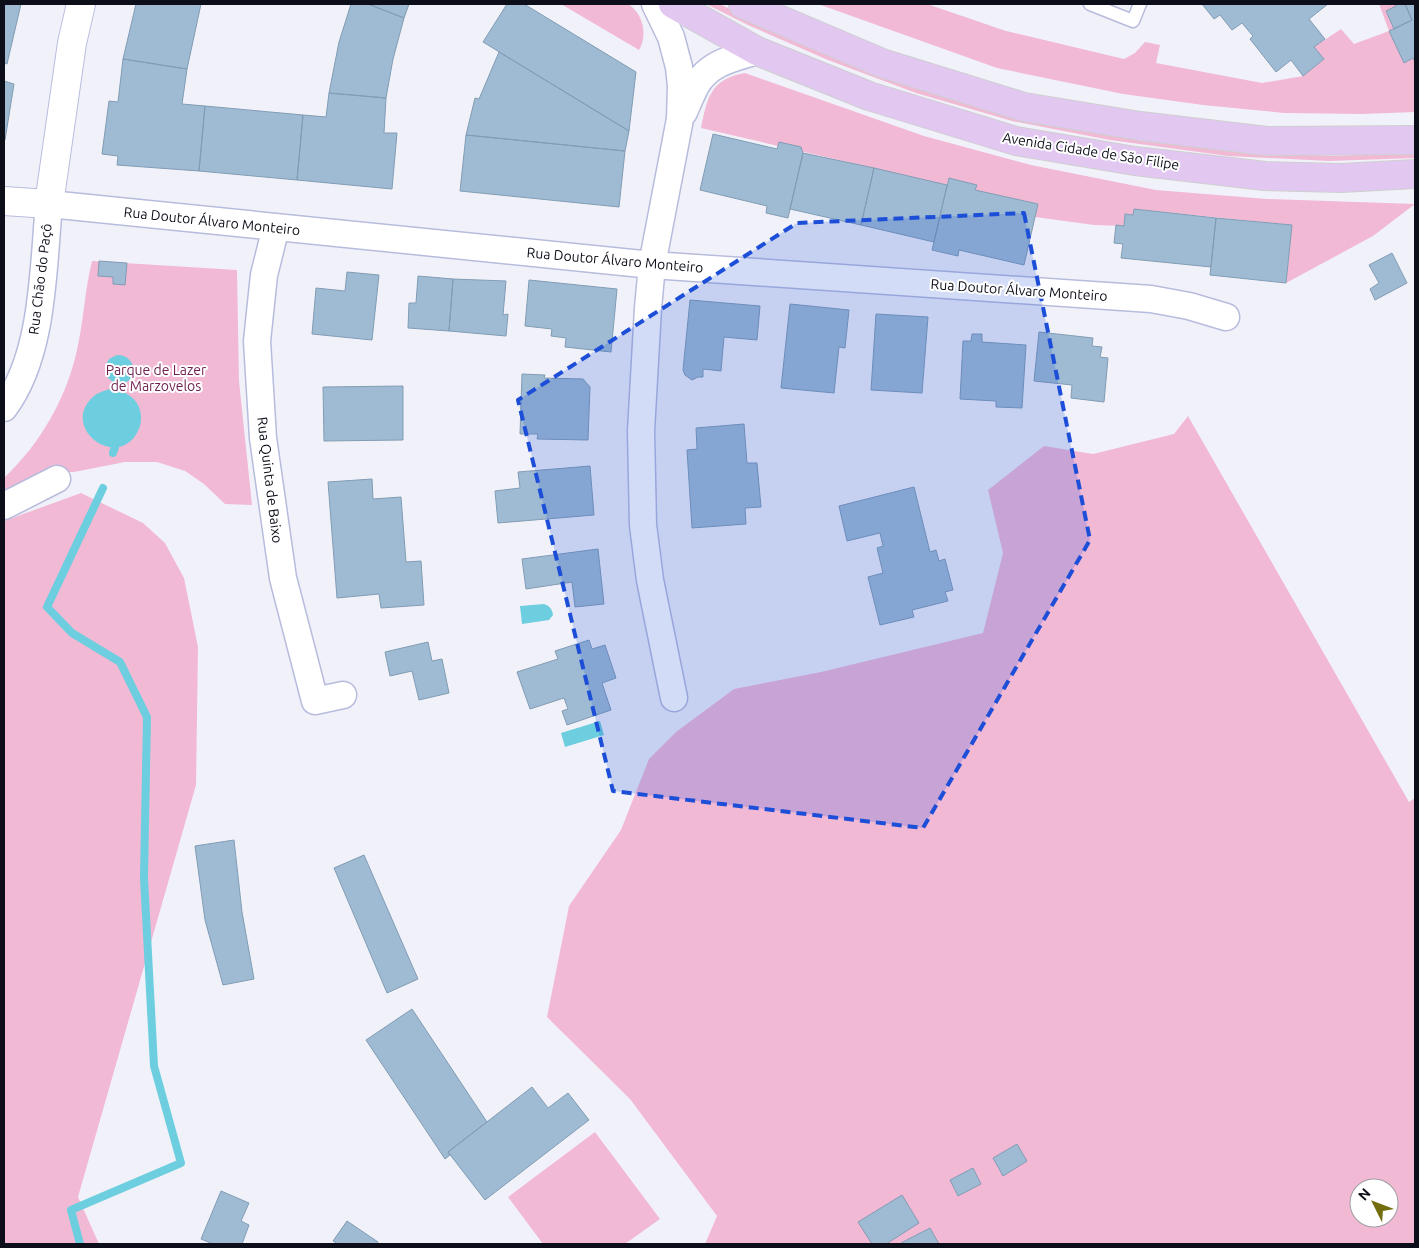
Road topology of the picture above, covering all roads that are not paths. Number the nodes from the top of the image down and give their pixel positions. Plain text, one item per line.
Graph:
1 (81, 4) edge
2 (655, 4) edge
3 (673, 4) edge
4 (743, 4) edge
5 (1090, 4) edge
6 (1140, 4) edge
7 (757, 51) junction
8 (680, 119) junction
9 (1415, 140) edge
10 (1415, 174) edge
11 (4, 201) edge
12 (49, 204) junction
13 (276, 227) junction
14 (652, 265) junction
15 (1226, 317) dead end
16 (4, 408) edge
17 (57, 479) dead end
18 (4, 506) edge
19 (343, 695) dead end
20 (674, 698) dead end

1 - 12 street
2 - 8 street
3 - 7 main road, Avenida Cidade de São Filipe
4 - 9 main road
5 - 6 lane
7 - 8 street
7 - 10 main road, Avenida Cidade de São Filipe
8 - 14 street
11 - 12 street, Rua Doutor Álvaro Monteiro
12 - 13 street, Rua Doutor Álvaro Monteiro
12 - 16 street, Rua Chão do Paçô
13 - 14 street, Rua Doutor Álvaro Monteiro
13 - 19 street, Rua Quinta de Baixo
14 - 15 street, Rua Doutor Álvaro Monteiro
14 - 20 street
17 - 18 street

